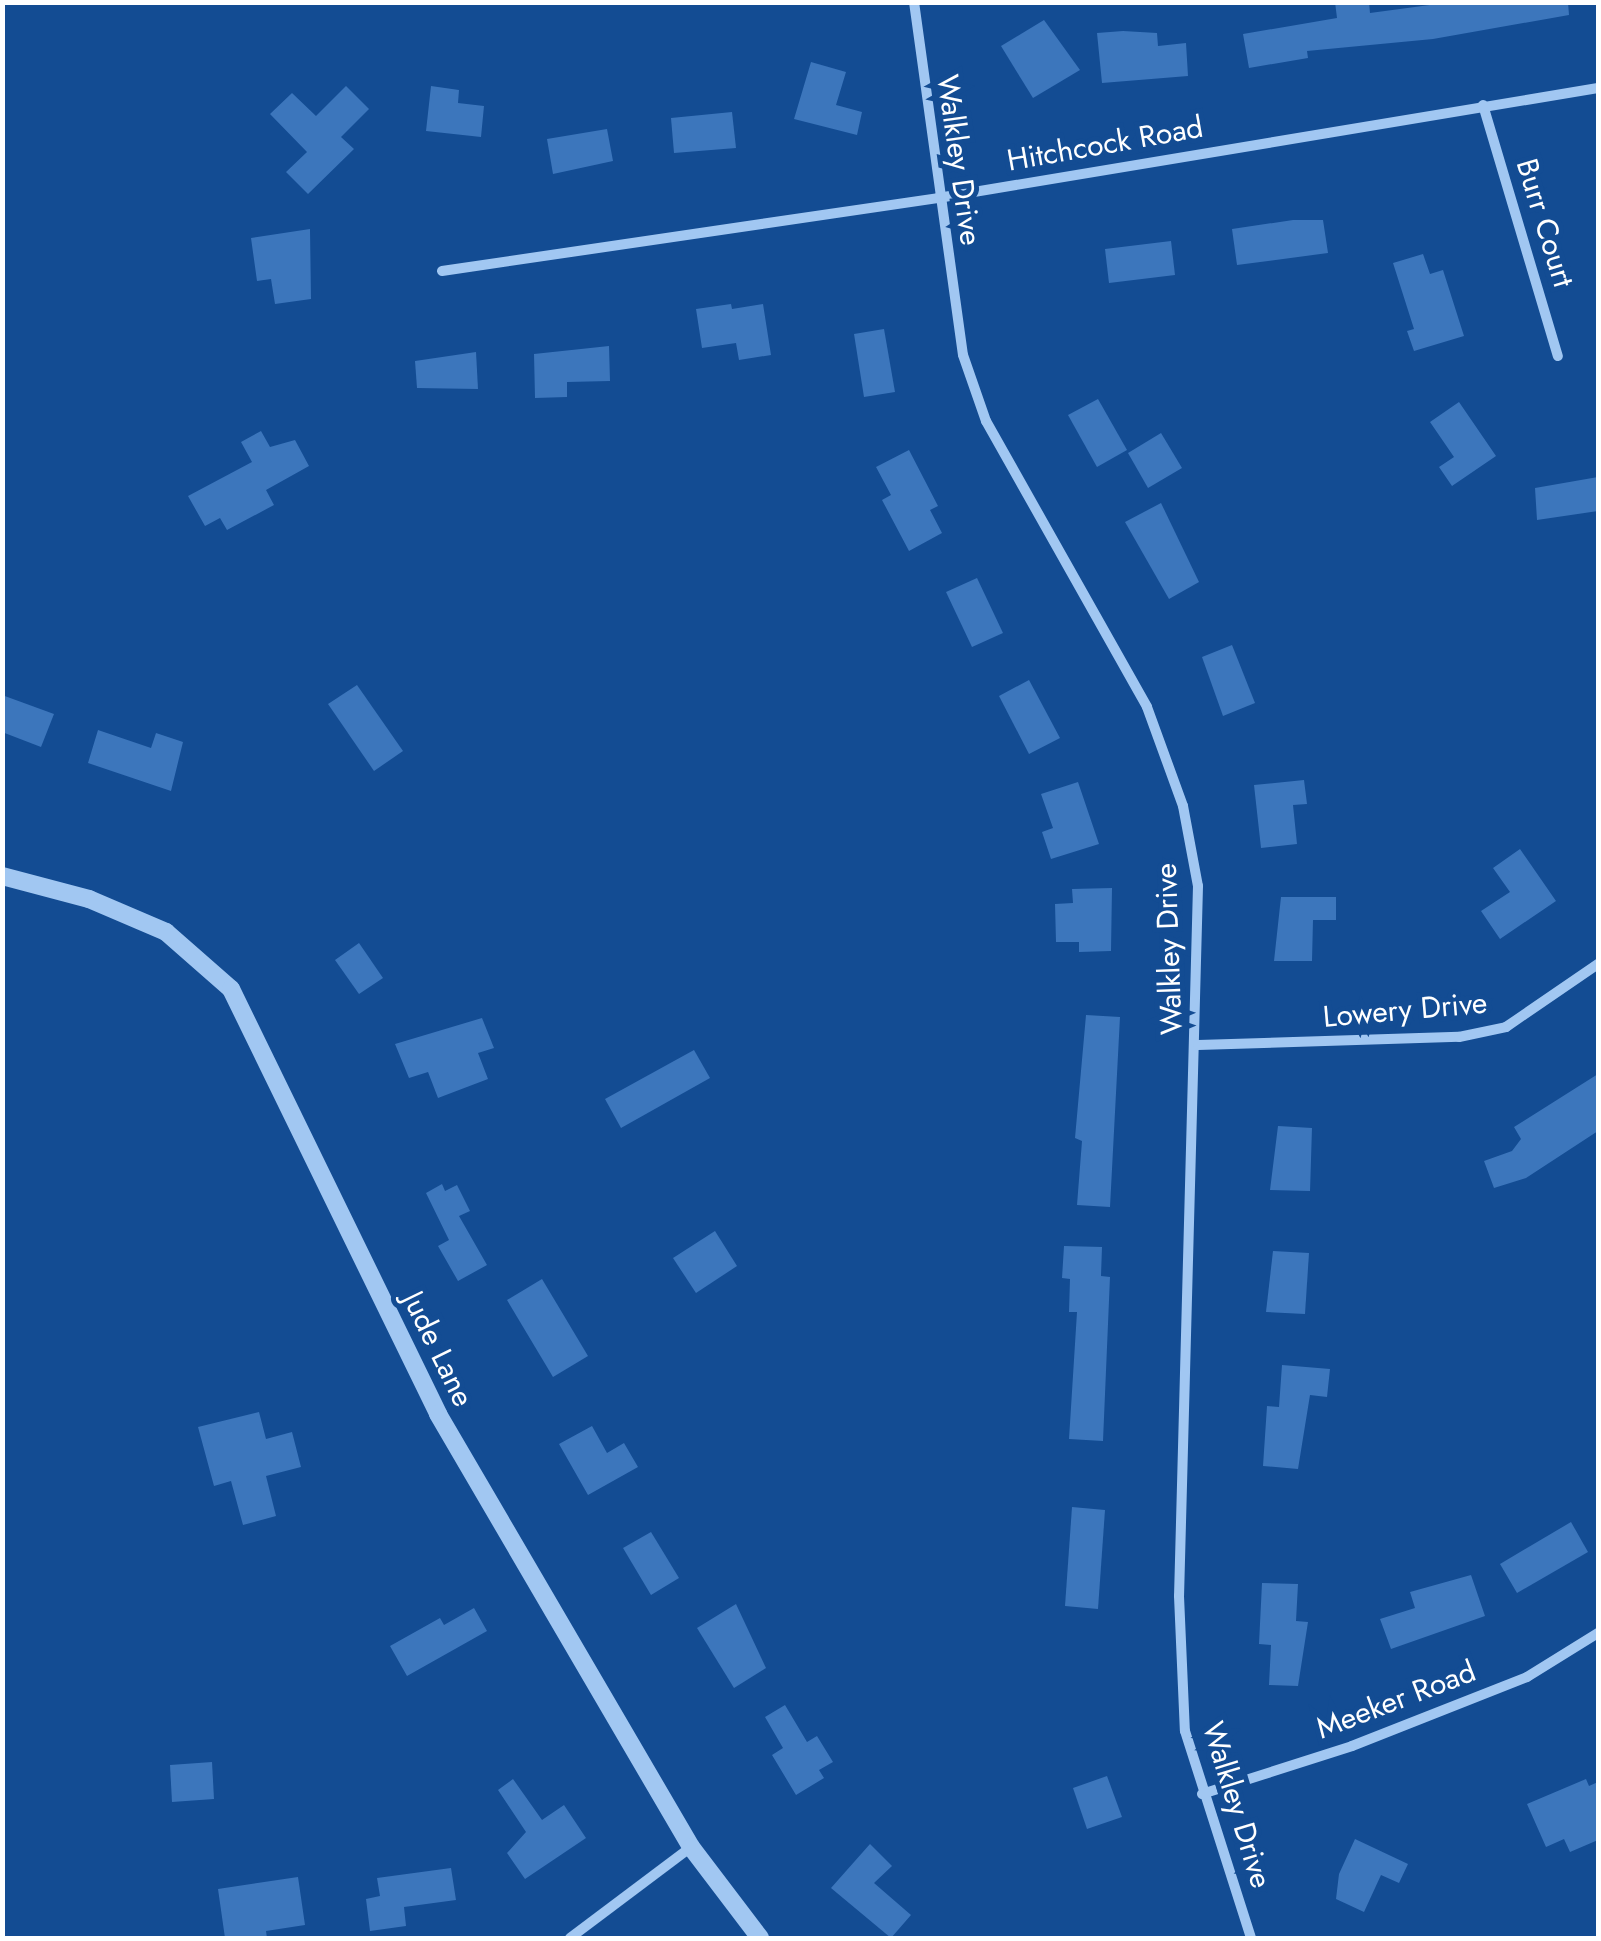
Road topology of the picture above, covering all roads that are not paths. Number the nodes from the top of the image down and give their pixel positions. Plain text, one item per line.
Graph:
1 (914, 2) edge
2 (1598, 88) edge
3 (1483, 105) junction
4 (938, 198) junction
5 (442, 271) dead end
6 (1558, 356) dead end
7 (2, 876) edge
8 (1598, 964) edge
9 (1198, 1044) junction
10 (1598, 1634) edge
11 (1202, 1794) junction
12 (691, 1847) junction
13 (570, 1938) edge
14 (760, 1938) edge
15 (1250, 1938) edge

1 - 4 street, Walkley Drive
2 - 3 street, Hitchcock Road
3 - 4 street, Hitchcock Road
3 - 6 street, Burr Court
4 - 5 street, Hitchcock Road
4 - 9 street, Walkley Drive
7 - 12 street, Jude Lane
8 - 9 street, Lowery Drive
9 - 11 street, Walkley Drive
10 - 11 street, Meeker Road
11 - 15 street, Walkley Drive
12 - 13 street
12 - 14 street, Jude Lane

